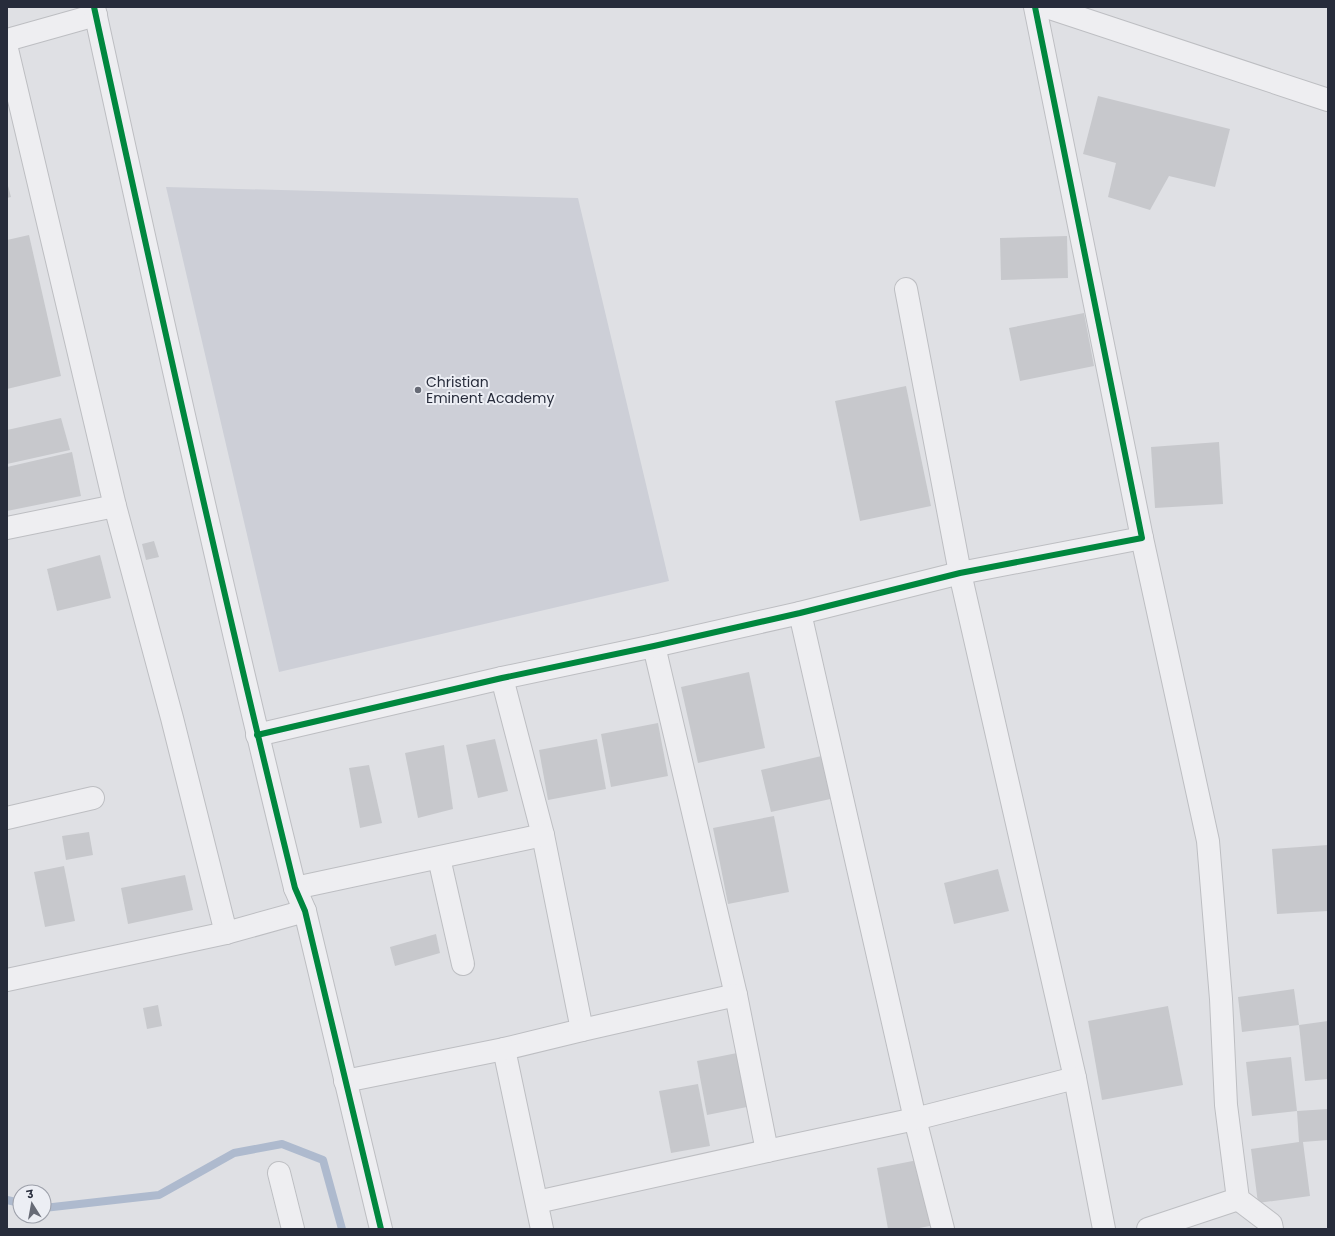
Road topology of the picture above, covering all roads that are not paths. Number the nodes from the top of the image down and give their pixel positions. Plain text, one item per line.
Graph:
1 (1035, 7) edge
2 (1047, 7) edge
3 (95, 11) edge
4 (7, 40) edge
5 (7, 49) edge
6 (1328, 100) edge
7 (906, 289) dead end
8 (115, 506) junction
9 (7, 528) edge
10 (1142, 538) junction
11 (960, 573) junction
12 (800, 613) junction
13 (654, 646) junction
14 (502, 678) junction
15 (257, 735) junction
16 (93, 798) dead end
17 (7, 818) edge
18 (543, 835) junction
19 (439, 858) junction
20 (295, 888) junction
21 (305, 911) junction
22 (226, 933) junction
23 (463, 964) dead end
24 (7, 980) edge
25 (736, 995) junction
26 (582, 1030) junction
27 (504, 1049) junction
28 (1074, 1078) junction
29 (345, 1081) junction
30 (915, 1119) junction
31 (767, 1151) junction
32 (279, 1173) dead end
33 (1238, 1199) junction
34 (537, 1202) junction
35 (293, 1229) edge
36 (381, 1229) edge
37 (542, 1229) edge
38 (943, 1229) edge
39 (1104, 1229) edge
40 (1148, 1229) edge
41 (1272, 1229) edge

1 - 10 street
2 - 6 street
3 - 4 street
3 - 15 street
5 - 8 street
7 - 11 street
8 - 9 street
8 - 22 street
10 - 11 street
10 - 33 street
11 - 12 street
11 - 28 street
12 - 13 street
12 - 30 street
13 - 14 street
13 - 25 street
14 - 15 street
14 - 18 street
15 - 20 street
16 - 17 street
18 - 19 street
18 - 26 street
19 - 20 street
19 - 23 street
20 - 21 street
21 - 22 street
21 - 29 street
22 - 24 street
25 - 26 street
25 - 31 street
26 - 27 street
27 - 29 street
27 - 34 street
28 - 30 street
28 - 39 street
29 - 36 street
30 - 31 street
30 - 38 street
31 - 34 street
32 - 35 street
33 - 40 street
33 - 41 street
34 - 37 street

